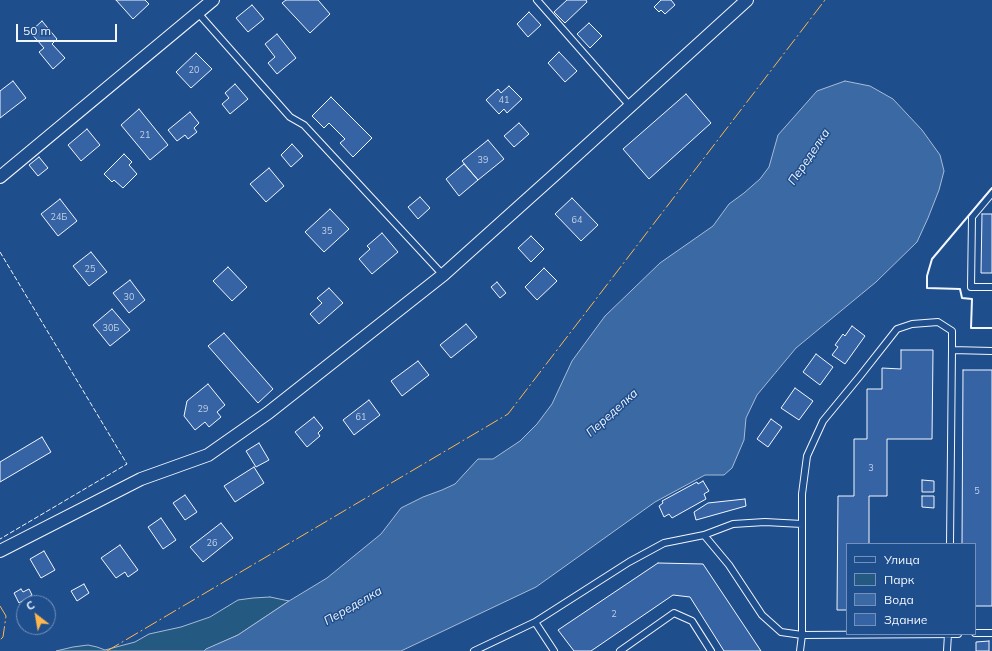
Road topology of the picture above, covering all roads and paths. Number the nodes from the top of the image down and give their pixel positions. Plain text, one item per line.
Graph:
1 (213, 0) edge
2 (537, 0) edge
3 (743, 1) edge
4 (198, 13) junction
5 (630, 106) junction
6 (0, 177) edge
7 (992, 193) edge
8 (443, 275) junction
9 (992, 287) edge
10 (952, 350) junction
11 (992, 351) edge
12 (802, 524) junction
13 (704, 535) junction
14 (950, 543) edge
15 (0, 551) edge
16 (535, 622) junction
17 (976, 633) edge
18 (992, 633) edge
19 (802, 635) junction
20 (846, 635) edge
21 (948, 635) edge
22 (474, 651) edge
23 (554, 651) edge
24 (620, 651) edge
25 (711, 651) edge
26 (800, 651) edge
27 (947, 651) edge

1 - 4 street
2 - 5 lane
3 - 5 street
4 - 6 street
4 - 8 lane
5 - 8 street
7 - 9 lane
8 - 15 street
10 - 11 lane
10 - 12 lane
10 - 14 lane
12 - 13 lane
12 - 19 lane
13 - 16 lane
13 - 19 lane
16 - 22 lane
16 - 23 lane
17 - 18 lane
19 - 20 lane
19 - 26 lane
21 - 27 lane
24 - 25 lane

